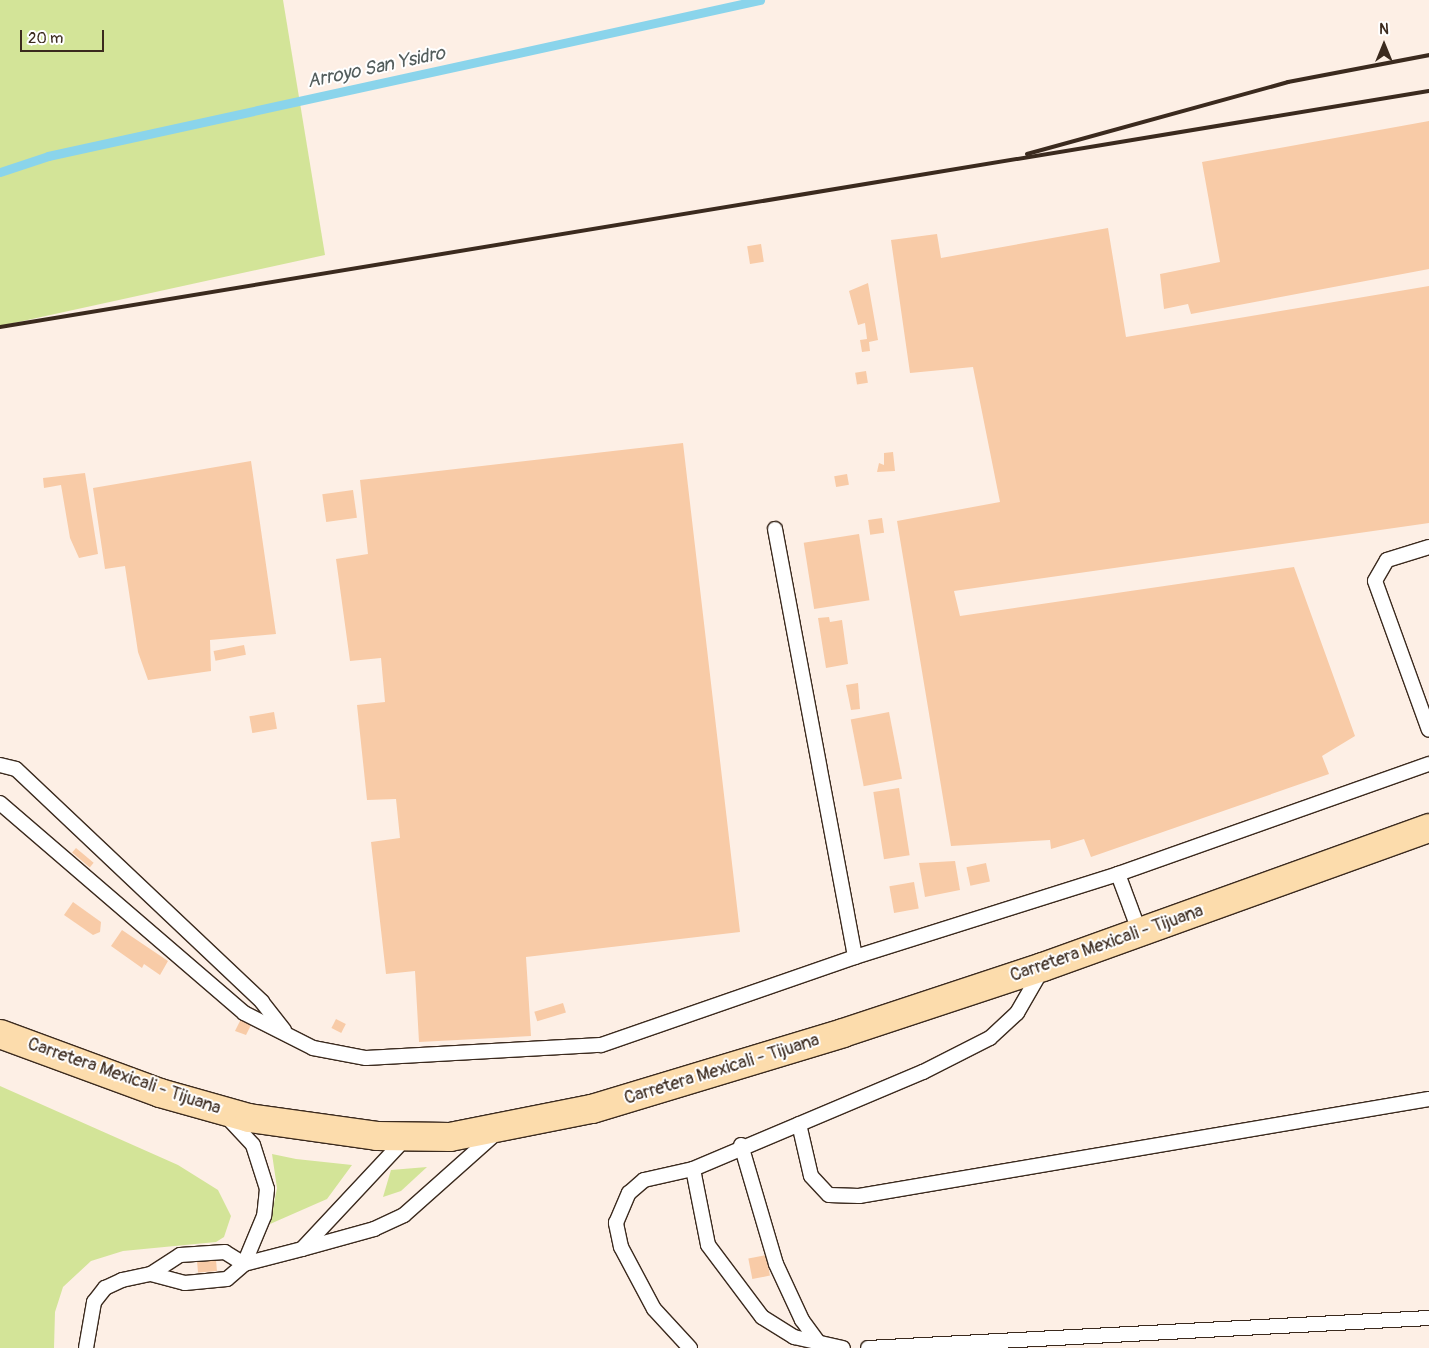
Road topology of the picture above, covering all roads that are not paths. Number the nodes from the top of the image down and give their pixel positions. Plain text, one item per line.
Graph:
1 (775, 529) dead end
2 (1429, 547) edge
3 (1429, 730) edge
4 (1429, 764) edge
5 (0, 765) edge
6 (0, 803) edge
7 (1429, 828) edge
8 (1118, 874) junction
9 (1140, 933) junction
10 (855, 957) junction
11 (1043, 967) junction
12 (284, 1030) junction
13 (0, 1034) edge
14 (1429, 1099) edge
15 (221, 1111) junction
16 (799, 1124) junction
17 (501, 1129) junction
18 (407, 1136) junction
19 (741, 1145) junction
20 (693, 1169) junction
21 (302, 1249) junction
22 (244, 1264) junction
23 (152, 1274) junction
24 (1429, 1318) edge
25 (820, 1343) junction
26 (86, 1348) edge
27 (690, 1348) edge
28 (843, 1348) edge
29 (868, 1348) edge

1 - 10 lane
2 - 3 lane
4 - 8 lane
5 - 12 lane
6 - 12 lane
7 - 9 main road, Carretera Mexicali - Tijuana
8 - 9 lane
8 - 10 lane
9 - 11 main road, Carretera Mexicali - Tijuana
10 - 12 lane
11 - 16 lane
11 - 17 main road, Carretera Mexicali - Tijuana
13 - 15 main road, Carretera Mexicali - Tijuana
14 - 16 lane
15 - 18 main road, Carretera Mexicali - Tijuana
15 - 22 lane
16 - 19 lane
17 - 18 main road, Carretera Mexicali - Tijuana
17 - 21 lane
18 - 21 lane
19 - 20 lane
19 - 25 lane
20 - 25 lane
20 - 27 lane
21 - 22 lane
22 - 23 lane
22 - 23 lane
23 - 26 lane
24 - 29 lane
25 - 28 lane

